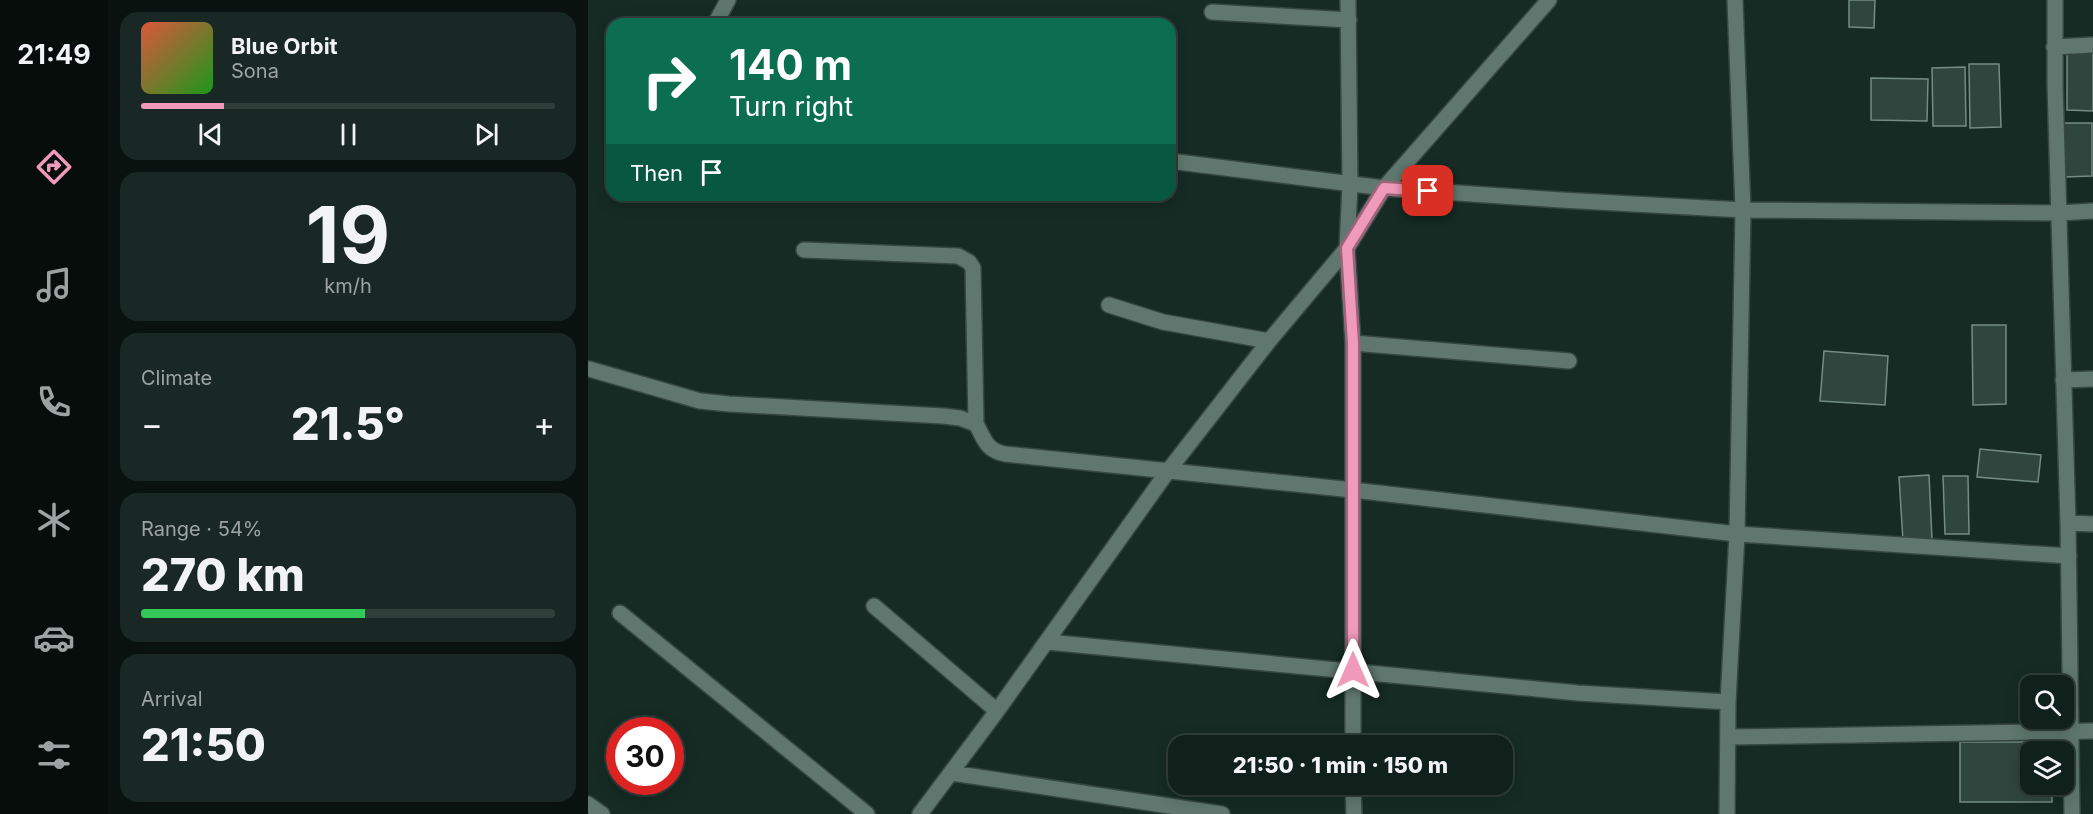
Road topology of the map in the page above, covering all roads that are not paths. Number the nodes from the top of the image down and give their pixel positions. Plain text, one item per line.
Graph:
1 (728, 0) edge
2 (1348, 0) edge
3 (1549, 0) edge
4 (1735, 0) edge
5 (2055, 0) edge
6 (1212, 12) dead end
7 (719, 18) edge
8 (1349, 20) junction
9 (2093, 45) edge
10 (2055, 46) junction
11 (1176, 162) edge
12 (1350, 185) junction
13 (1384, 188) junction
14 (1743, 210) junction
15 (2093, 211) edge
16 (2058, 213) junction
17 (1347, 248) junction
18 (804, 250) dead end
19 (1109, 305) dead end
20 (1269, 341) junction
21 (1353, 343) junction
22 (1569, 361) dead end
23 (589, 369) edge
24 (2093, 379) edge
25 (2063, 380) junction
26 (976, 424) junction
27 (1168, 471) junction
28 (1353, 490) junction
29 (2068, 523) junction
30 (2093, 524) edge
31 (1737, 534) junction
32 (2069, 556) junction
33 (874, 606) dead end
34 (620, 613) dead end
35 (1047, 642) junction
36 (1353, 670) junction
37 (1728, 702) junction
38 (997, 711) junction
39 (2093, 731) edge
40 (2070, 732) junction
41 (1353, 735) edge
42 (1729, 737) junction
43 (952, 773) junction
44 (1353, 795) edge
45 (588, 804) edge
46 (602, 814) edge
47 (867, 814) edge
48 (920, 814) edge
49 (1222, 814) edge
50 (1354, 814) edge
51 (1727, 814) edge
52 (2072, 814) edge

1 - 7 street
2 - 8 street
3 - 13 street
4 - 14 street
5 - 10 street
6 - 8 street
8 - 12 street
9 - 10 street
10 - 16 street
11 - 12 street
12 - 13 street
12 - 17 street
13 - 14 street
13 - 17 street
14 - 16 street
14 - 31 street
15 - 16 street
16 - 25 street
17 - 20 street
17 - 21 street
18 - 26 street
19 - 20 street
20 - 27 street
21 - 22 street
21 - 28 street
23 - 26 street
24 - 25 street
25 - 29 street
26 - 27 street
27 - 28 street
27 - 35 street
28 - 31 street
28 - 36 street
29 - 30 street
29 - 32 street
31 - 32 street
31 - 37 street
32 - 40 street
33 - 38 street
34 - 47 street
35 - 36 street
35 - 38 street
36 - 37 street
36 - 41 street
37 - 42 street
38 - 43 street
39 - 40 street
40 - 42 street
40 - 52 street
42 - 51 street
43 - 48 street
43 - 49 street
44 - 50 street
45 - 46 street

